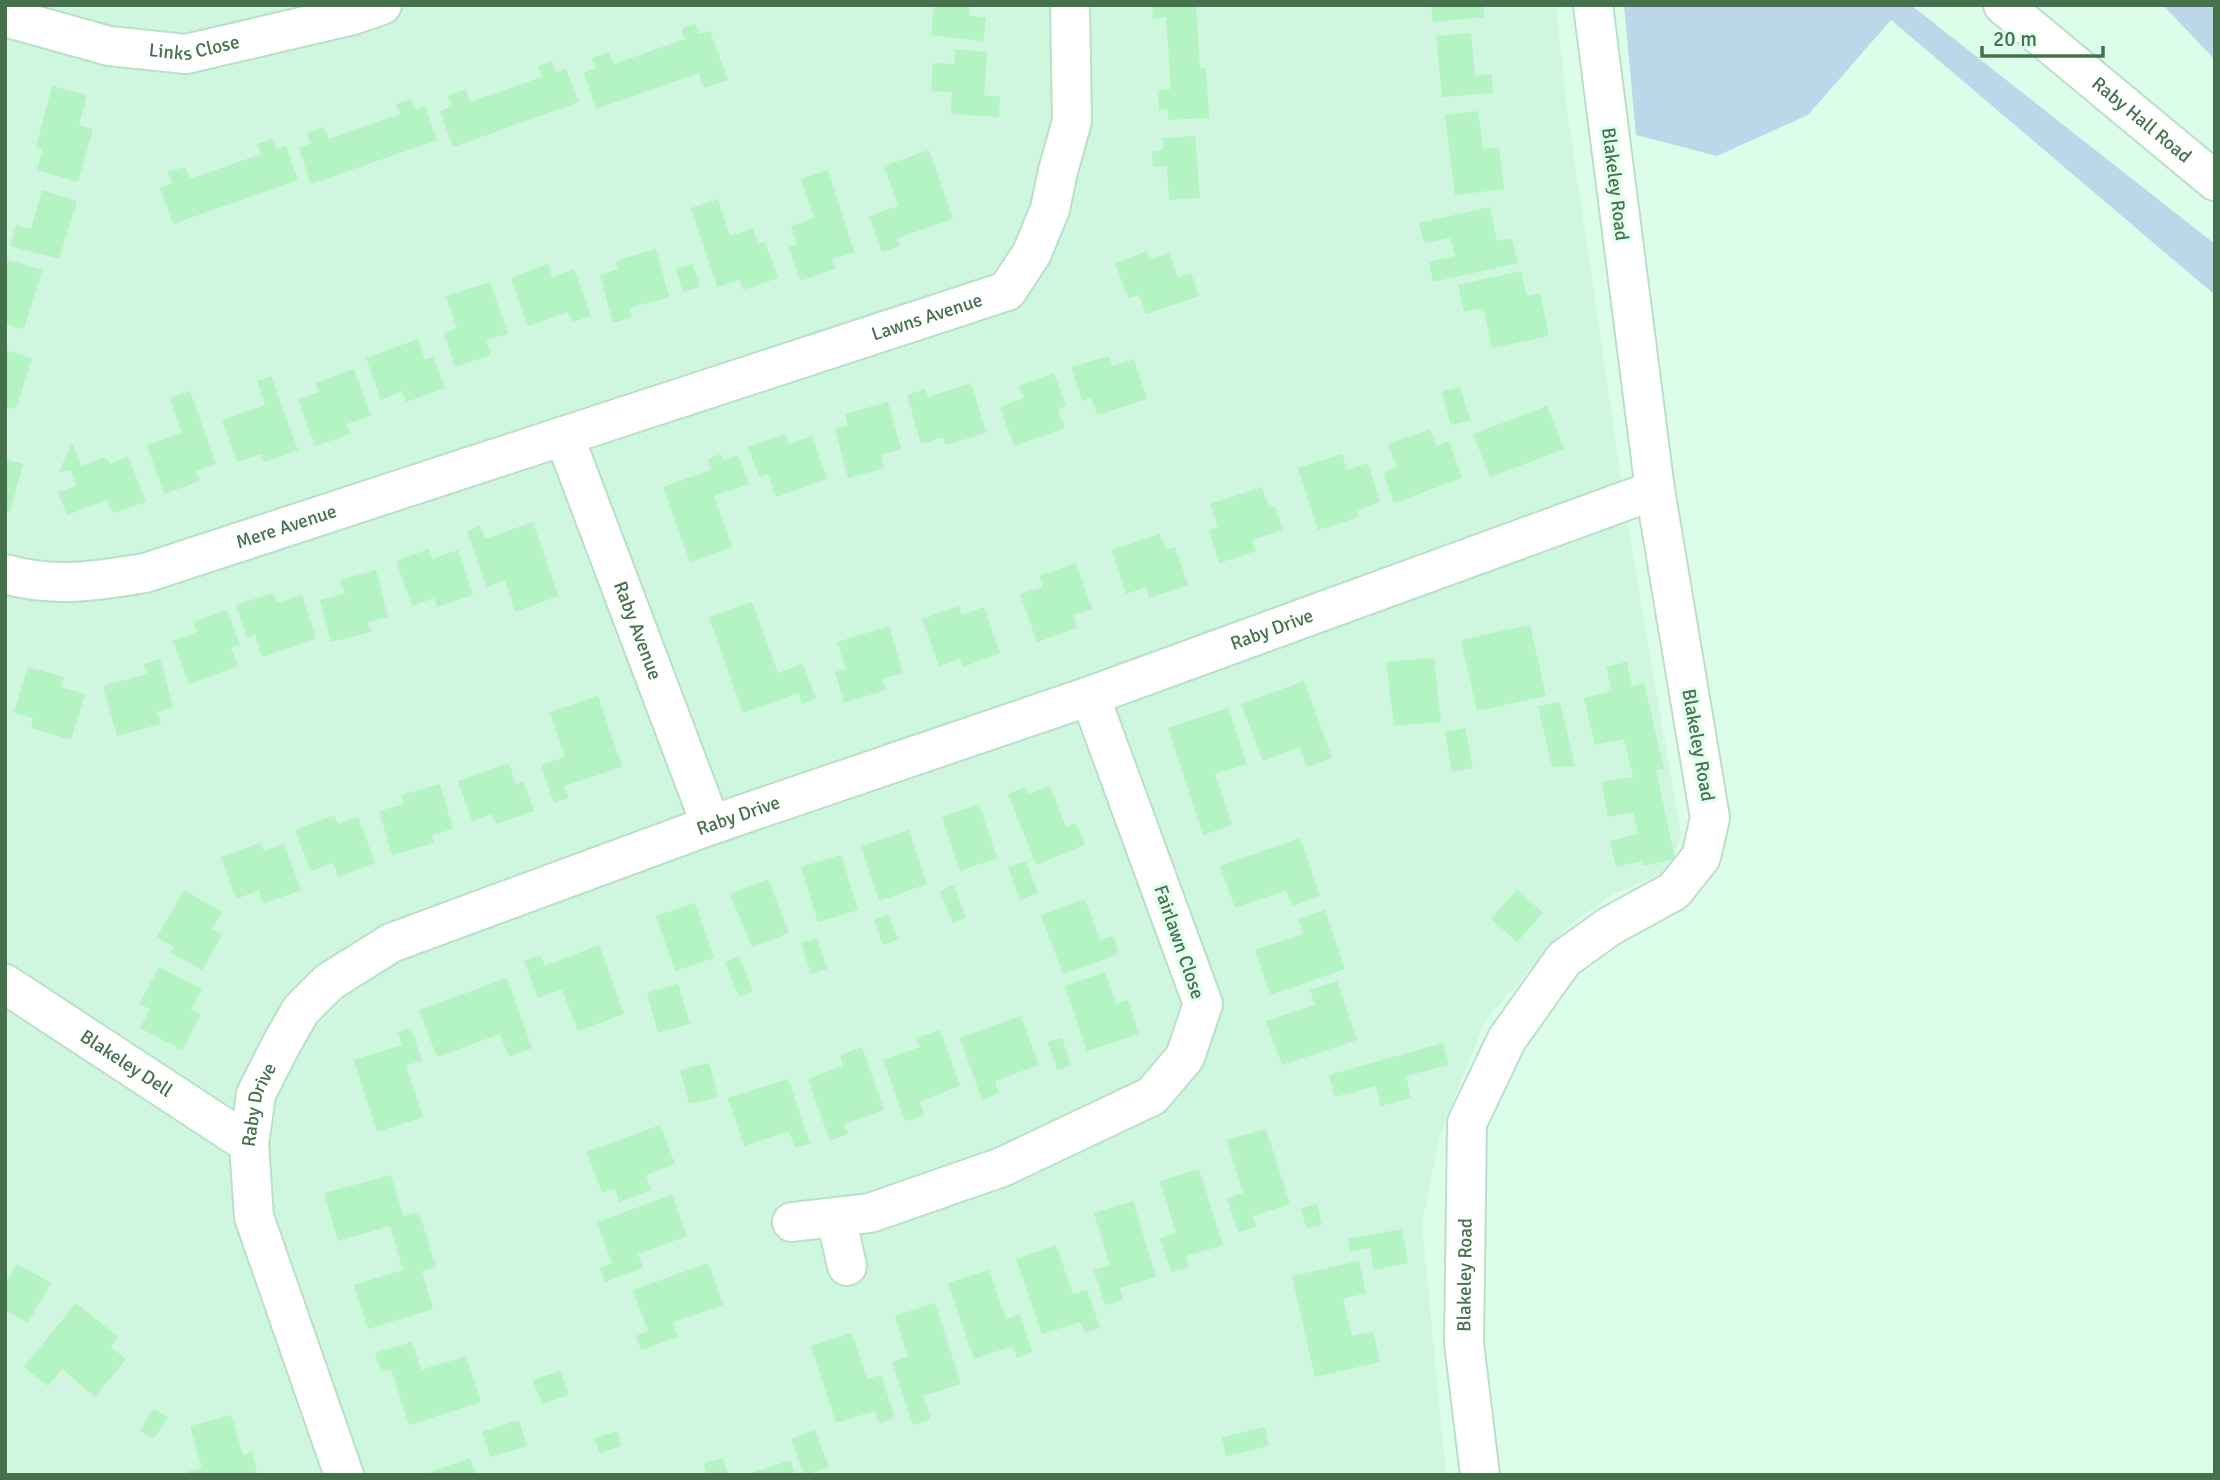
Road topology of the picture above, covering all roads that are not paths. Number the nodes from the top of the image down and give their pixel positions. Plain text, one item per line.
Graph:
1 (382, 5) edge
2 (1070, 5) edge
3 (1593, 5) edge
4 (2003, 5) edge
5 (5, 17) edge
6 (2215, 181) edge
7 (564, 436) junction
8 (1654, 490) junction
9 (5, 574) edge
10 (1090, 696) junction
11 (711, 825) junction
12 (5, 984) edge
13 (249, 1144) junction
14 (836, 1217) junction
15 (792, 1222) dead end
16 (847, 1266) dead end
17 (344, 1475) edge
18 (1480, 1475) edge

1 - 5 street, Links Close
2 - 7 street, Lawns Avenue
3 - 8 street, Blakeley Road
4 - 6 street, Raby Hall Road
7 - 9 street, Mere Avenue
7 - 11 street, Raby Avenue
8 - 10 street, Raby Drive
8 - 18 street, Blakeley Road
10 - 11 street, Raby Drive
10 - 14 street, Fairlawn Close
11 - 13 street, Raby Drive
12 - 13 street, Blakeley Dell
13 - 17 street, Raby Drive
14 - 15 street, Fairlawn Close
14 - 16 street

